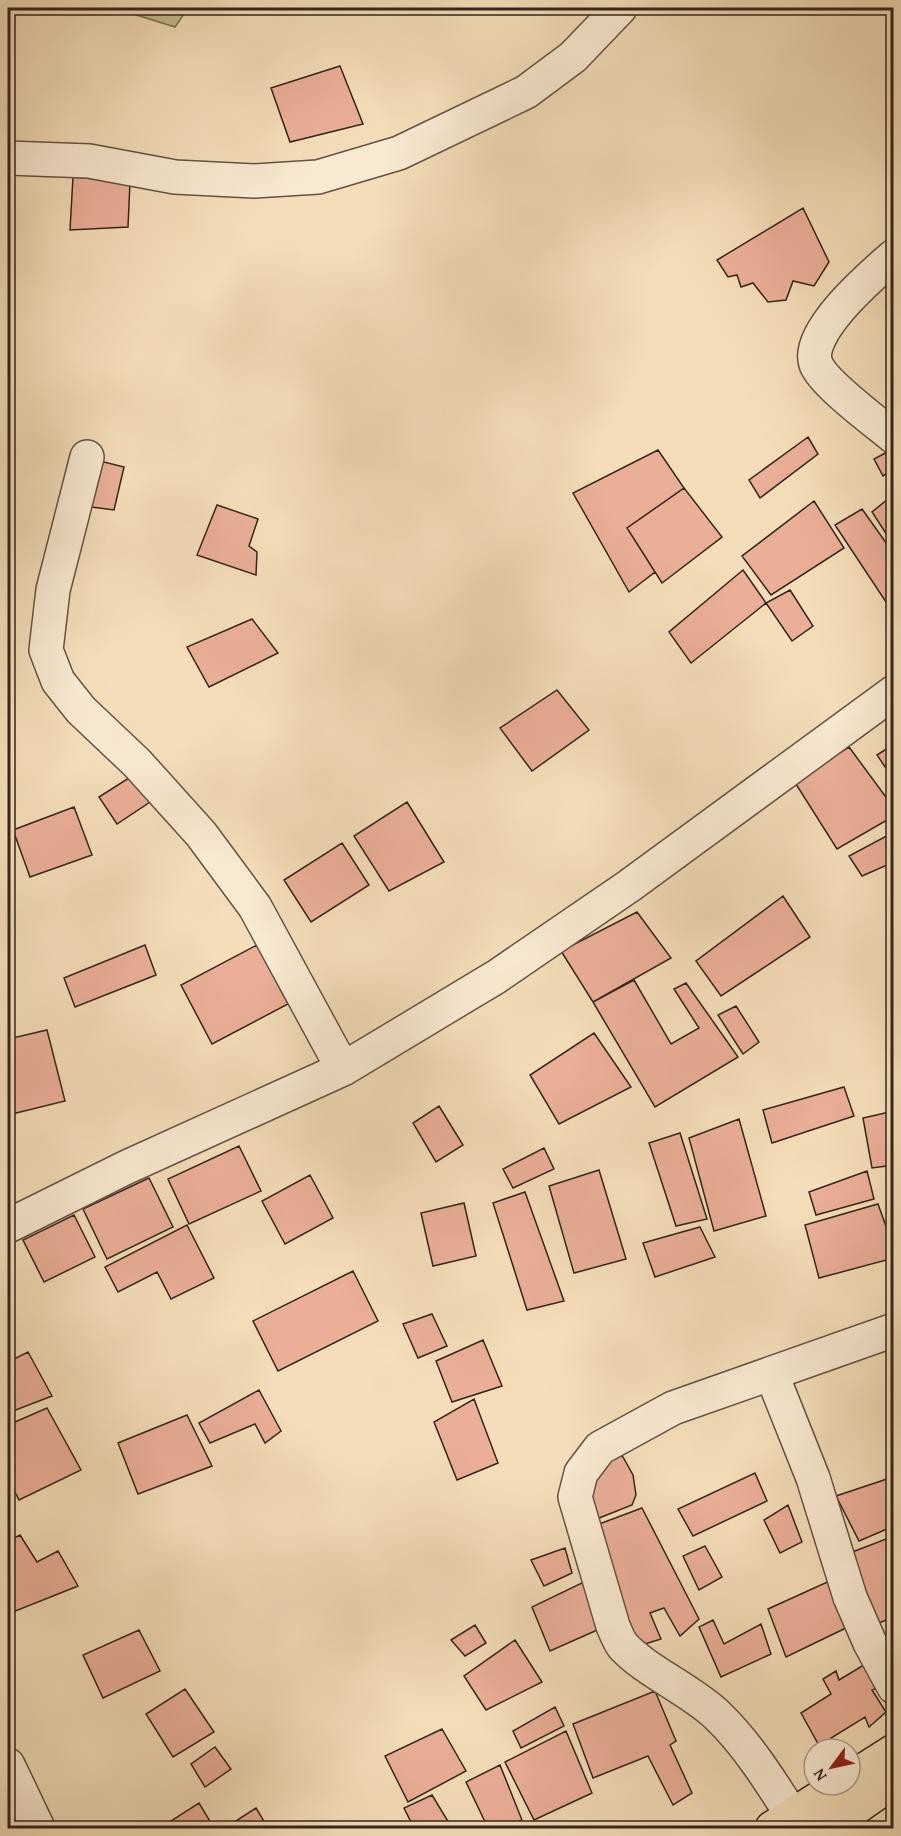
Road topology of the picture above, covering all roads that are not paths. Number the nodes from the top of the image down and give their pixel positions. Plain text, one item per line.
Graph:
1 (620, 8) edge
2 (8, 158) edge
3 (894, 256) edge
4 (894, 437) edge
5 (87, 457) dead end
6 (894, 692) edge
7 (343, 1069) junction
8 (8, 1226) edge
9 (894, 1330) edge
10 (772, 1375) junction
11 (894, 1687) edge
12 (894, 1751) edge
13 (8, 1765) edge
14 (862, 1771) edge
15 (894, 1781) edge
16 (824, 1797) edge
17 (788, 1824) edge
18 (38, 1828) edge
19 (827, 1828) edge

1 - 2 street
3 - 4 street
5 - 7 street
6 - 7 street
7 - 8 street
9 - 10 street
10 - 11 street
10 - 17 street
12 - 14 highway
13 - 18 street
15 - 19 highway
16 - 17 highway

